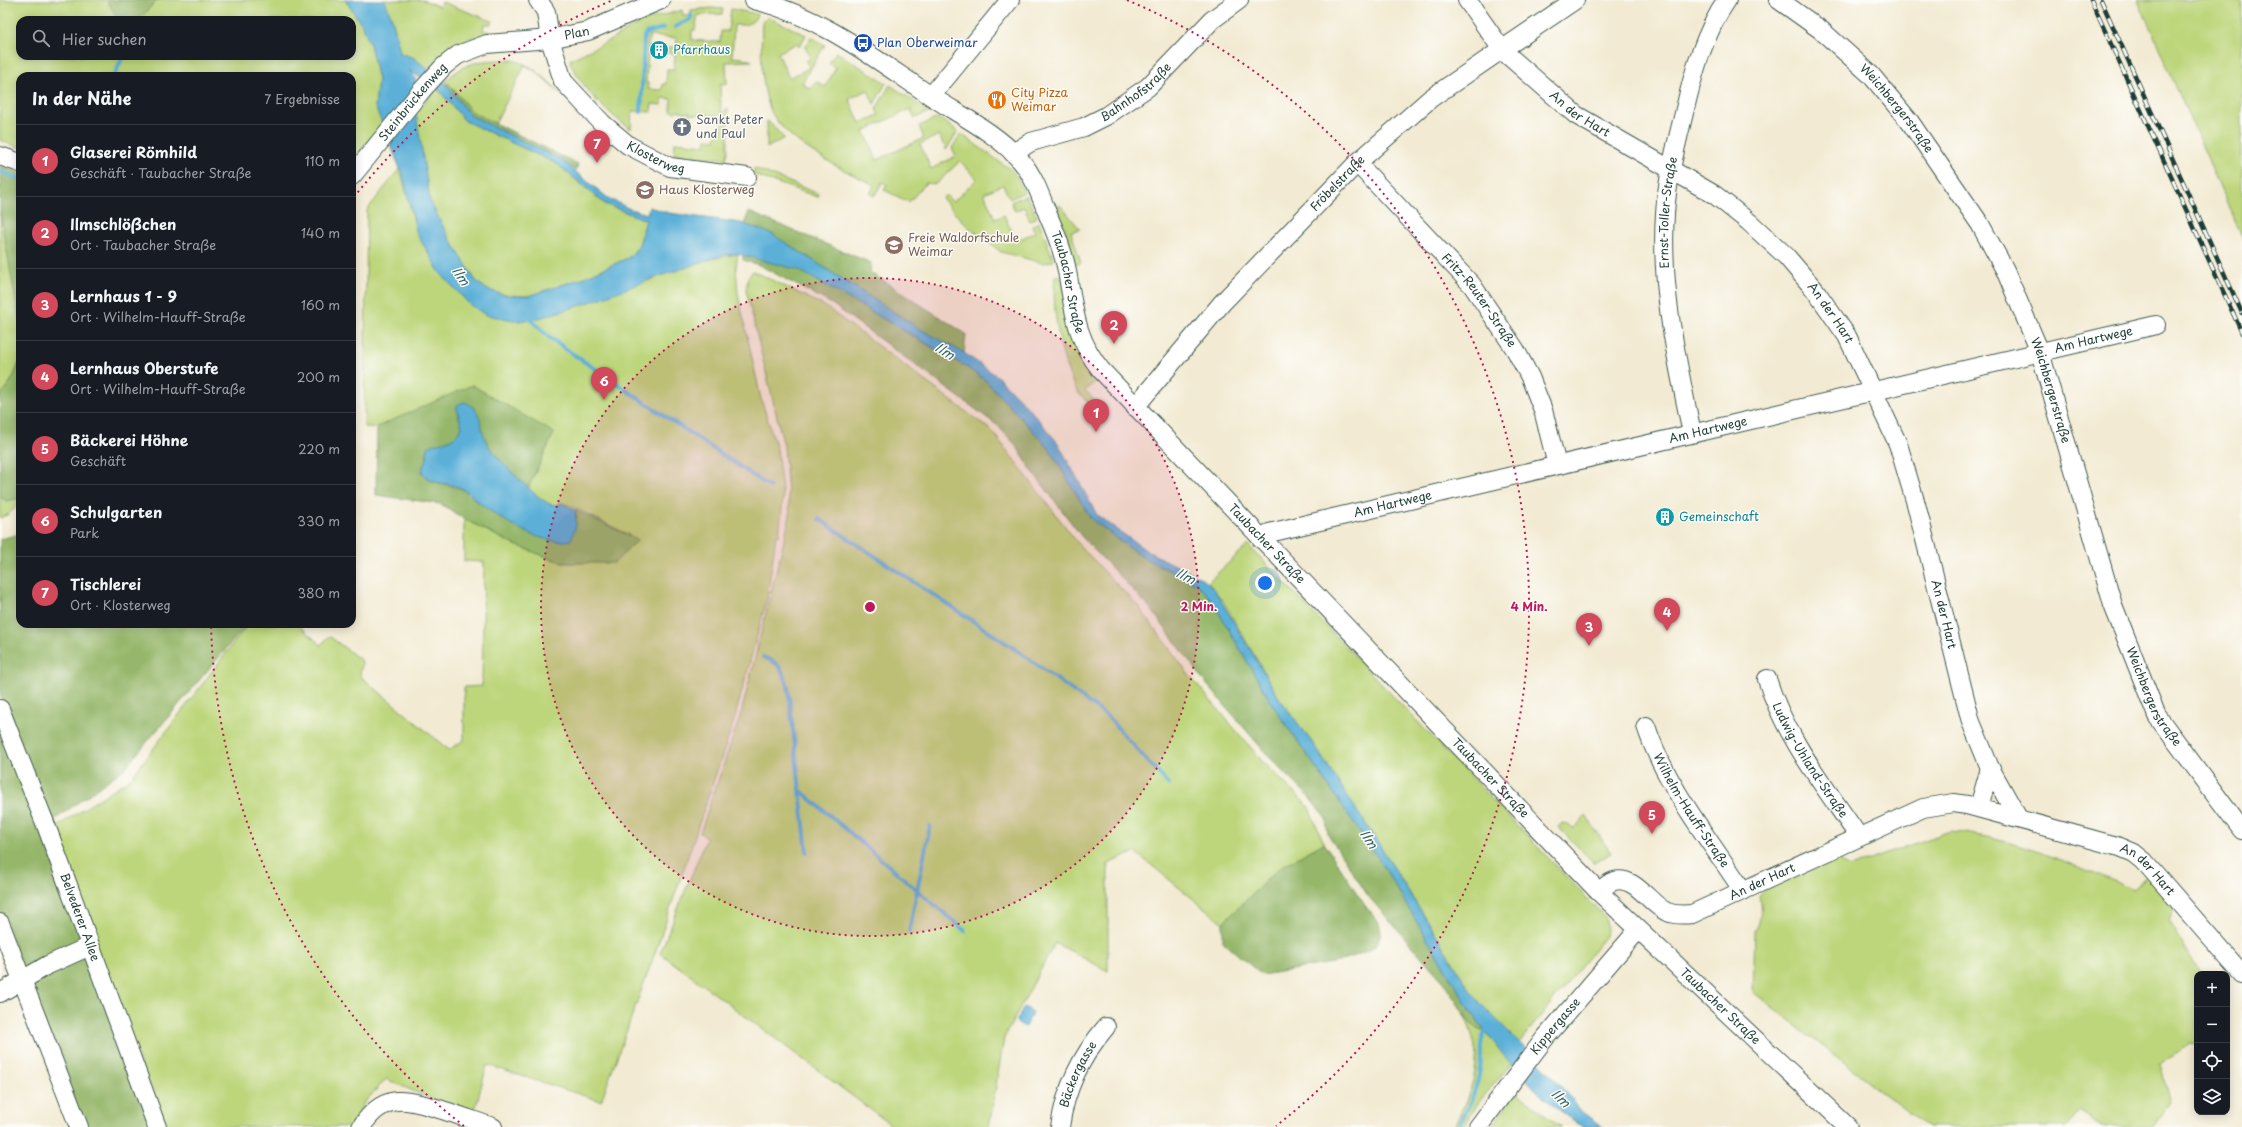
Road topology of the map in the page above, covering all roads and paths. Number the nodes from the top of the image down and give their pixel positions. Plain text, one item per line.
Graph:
1 (538, 0) edge
2 (661, 0) edge
3 (754, 0) edge
4 (1010, 0) edge
5 (1213, 0) edge
6 (1239, 0) edge
7 (1467, 0) edge
8 (1575, 0) edge
9 (1727, 0) edge
10 (1779, 0) edge
11 (1212, 20) junction
12 (550, 39) junction
13 (487, 44) joint
14 (1503, 51) junction
15 (931, 96) junction
16 (1013, 153) junction
17 (0, 156) edge
18 (16, 162) edge
19 (1357, 163) junction
20 (1671, 168) junction
21 (356, 171) edge
22 (747, 177) dead end
23 (2156, 325) dead end
24 (2040, 352) junction
25 (1873, 391) junction
26 (1135, 407) junction
27 (1692, 433) junction
28 (1557, 465) junction
29 (1262, 539) junction
30 (1767, 679) dead end
31 (0, 709) edge
32 (1646, 726) dead end
33 (1990, 768) junction
34 (1979, 807) junction
35 (2018, 818) junction
36 (2242, 830) edge
37 (1859, 837) junction
38 (1743, 891) junction
39 (1598, 892) junction
40 (0, 923) edge
41 (1638, 930) junction
42 (90, 946) junction
43 (2242, 974) edge
44 (23, 979) junction
45 (0, 993) edge
46 (1106, 1027) dead end
47 (79, 1127) edge
48 (157, 1127) edge
49 (361, 1127) edge
50 (493, 1127) edge
51 (1060, 1127) edge
52 (1478, 1127) edge
53 (1848, 1127) edge

1 - 12 street, Klosterweg
2 - 12 street, Plan
3 - 15 street, Taubacher Straße
4 - 15 street
5 - 11 street
6 - 11 street, Bahnhofstraße
7 - 14 street, An der Hart
8 - 14 street, Fröbelstraße
9 - 20 street, Ernst-Toller-Straße
10 - 24 street, Weichbergerstraße
11 - 16 street, Bahnhofstraße
12 - 13 street, Plan
12 - 22 street, Klosterweg
13 - 21 street, Steinbrückenweg
14 - 19 street, Fröbelstraße
14 - 20 street, An der Hart
15 - 16 street, Taubacher Straße
16 - 26 street, Taubacher Straße
17 - 18 street
19 - 26 street, Fröbelstraße
19 - 28 street, Fritz-Reuter-Straße
20 - 25 street, An der Hart
20 - 27 street, Ernst-Toller-Straße
23 - 24 street, Am Hartwege
24 - 25 street, Am Hartwege
24 - 36 street, Weichbergerstraße
25 - 27 street, Am Hartwege
25 - 33 street, An der Hart
26 - 29 street, Taubacher Straße
27 - 28 street, Am Hartwege
28 - 29 street, Am Hartwege
29 - 39 street, Taubacher Straße
30 - 37 street, Ludwig-Uhland-Straße
31 - 42 street, Belvederer Allee
32 - 38 street, Wilhelm-Hauff-Straße
33 - 34 street
33 - 35 street, An der Hart
34 - 35 street, An der Hart
34 - 37 street, An der Hart
35 - 43 street, An der Hart
37 - 38 street, An der Hart
38 - 39 street, An der Hart
39 - 41 street, Taubacher Straße
40 - 44 street
41 - 52 street, Kippergasse
41 - 53 street, Taubacher Straße
42 - 44 street
42 - 48 street, Belvederer Allee
44 - 45 street
44 - 47 street
46 - 51 street, Bäckergasse
49 - 50 street

